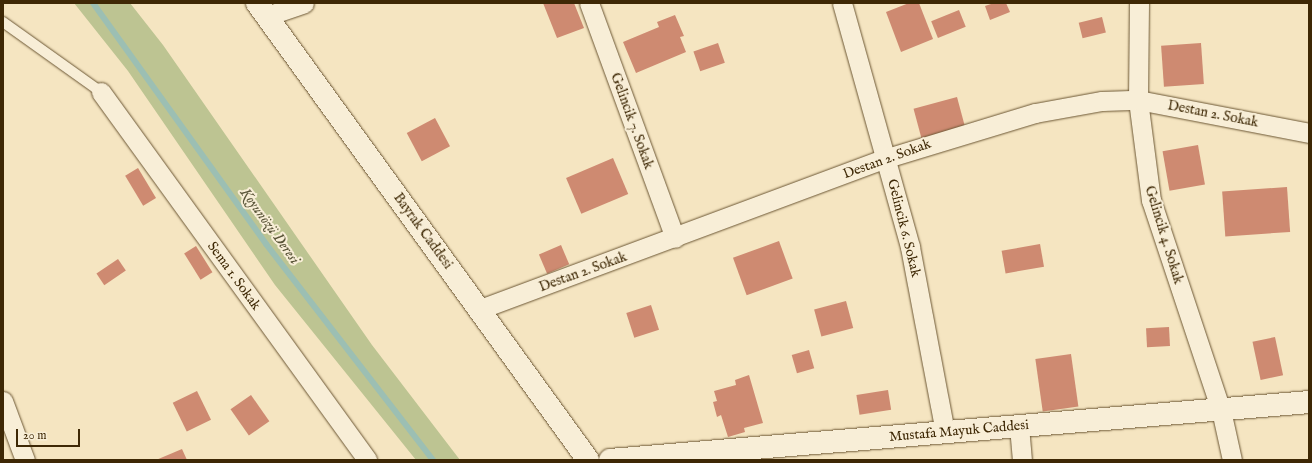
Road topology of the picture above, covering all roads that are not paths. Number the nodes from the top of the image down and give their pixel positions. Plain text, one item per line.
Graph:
1 (304, 3) edge
2 (589, 3) edge
3 (842, 3) edge
4 (1139, 3) edge
5 (262, 10) edge
6 (3, 22) edge
7 (100, 92) joint
8 (1138, 100) junction
9 (1309, 133) edge
10 (887, 158) junction
11 (675, 238) junction
12 (480, 309) junction
13 (3, 401) edge
14 (1309, 402) edge
15 (1220, 410) junction
16 (1019, 426) junction
17 (945, 432) junction
18 (25, 460) edge
19 (367, 460) edge
20 (588, 460) edge
21 (610, 460) edge
22 (1022, 460) edge
23 (1232, 460) edge

1 - 5 street
2 - 11 street, Gelincik 7. Sokak
3 - 10 street, Gelincik 6. Sokak
4 - 8 street, Gelincik 4. Sokak
5 - 12 street, Bayrak Caddesi
6 - 7 lane
7 - 19 street, Sema 1. Sokak
8 - 9 street, Destan 2. Sokak
8 - 10 street, Destan 2. Sokak
8 - 15 street, Gelincik 4. Sokak
10 - 11 street, Destan 2. Sokak
10 - 17 street, Gelincik 6. Sokak
11 - 12 street, Destan 2. Sokak
12 - 20 street, Bayrak Caddesi
13 - 18 street
14 - 15 street, Mustafa Mayuk Caddesi
15 - 16 street, Mustafa Mayuk Caddesi
15 - 23 street, Gelincik 4. Sokak
16 - 17 street, Mustafa Mayuk Caddesi
16 - 22 street
17 - 21 street, Mustafa Mayuk Caddesi

